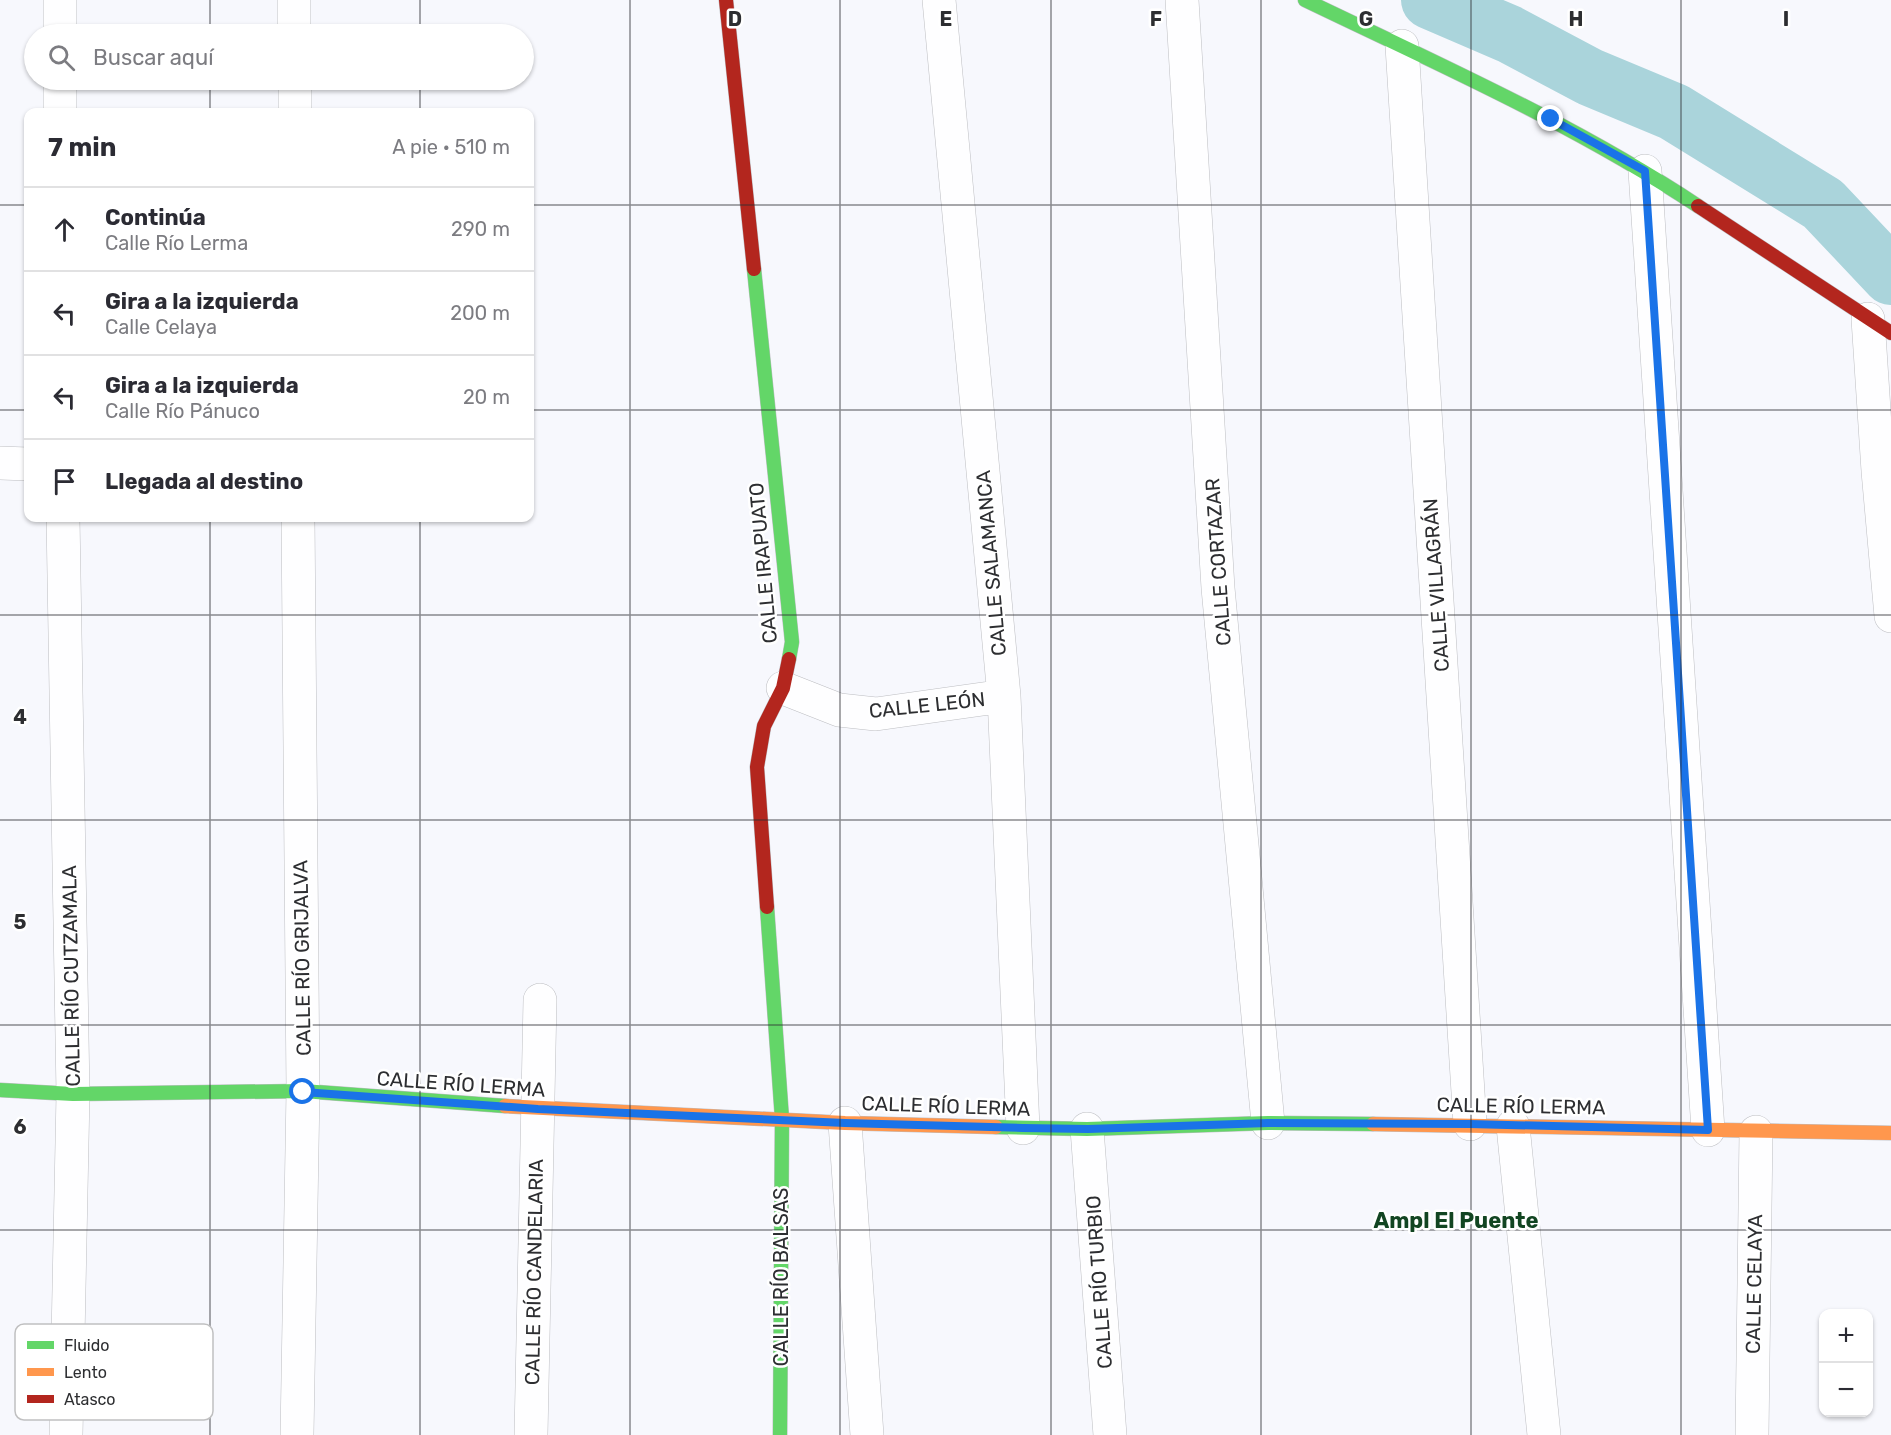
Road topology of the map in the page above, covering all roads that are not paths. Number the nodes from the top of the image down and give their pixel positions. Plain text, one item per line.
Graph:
1 (60, 0) edge
2 (294, 0) edge
3 (726, 0) edge
4 (939, 0) edge
5 (1182, 0) edge
6 (1305, 0) edge
7 (60, 24) edge
8 (294, 24) edge
9 (1402, 46) junction
10 (60, 90) edge
11 (295, 90) edge
12 (60, 108) edge
13 (295, 108) edge
14 (1645, 171) junction
15 (1880, 326) edge
16 (0, 463) edge
17 (24, 464) edge
18 (63, 522) edge
19 (298, 522) edge
20 (1891, 616) edge
21 (783, 688) junction
22 (1004, 696) junction
23 (540, 1000) dead end
24 (0, 1090) edge
25 (303, 1092) junction
26 (73, 1094) junction
27 (538, 1109) junction
28 (782, 1119) junction
29 (845, 1123) junction
30 (1268, 1123) junction
31 (1470, 1124) junction
32 (1513, 1126) junction
33 (1023, 1128) junction
34 (1088, 1129) junction
35 (1708, 1130) junction
36 (1756, 1132) junction
37 (1891, 1133) edge
38 (68, 1324) edge
39 (66, 1420) edge
40 (66, 1435) edge
41 (297, 1435) edge
42 (531, 1435) edge
43 (780, 1435) edge
44 (867, 1435) edge
45 (1110, 1435) edge
46 (1544, 1435) edge
47 (1752, 1435) edge

1 - 7 street
2 - 8 street
3 - 21 street, CALLE IRAPUATO
4 - 22 street, CALLE SALAMANCA
5 - 30 street, CALLE CORTAZAR
6 - 9 street
9 - 14 street
9 - 31 street, CALLE VILLAGRÁN
10 - 12 street
11 - 13 street
14 - 15 street
14 - 35 street
15 - 20 street
16 - 17 street
18 - 26 street, CALLE RÍO CUTZAMALA
19 - 25 street, CALLE RÍO GRIJALVA
21 - 22 street, CALLE LEÓN
21 - 28 street, CALLE IRAPUATO
22 - 33 street, CALLE SALAMANCA
23 - 27 street, CALLE RÍO CANDELARIA
24 - 26 street, CALLE RÍO LERMA
25 - 26 street, CALLE RÍO LERMA
25 - 27 street, CALLE RÍO LERMA
25 - 41 street, CALLE RÍO GRIJALVA
26 - 38 street, CALLE RÍO CUTZAMALA
27 - 28 street, CALLE RÍO LERMA
27 - 42 street, CALLE RÍO CANDELARIA
28 - 29 street, CALLE RÍO LERMA
28 - 43 street, CALLE RÍO BALSAS
29 - 33 street, CALLE RÍO LERMA
29 - 44 street
30 - 31 street, CALLE RÍO LERMA
30 - 34 street, CALLE RÍO LERMA
31 - 32 street, CALLE RÍO LERMA
32 - 35 street, CALLE RÍO LERMA
32 - 46 street
33 - 34 street, CALLE RÍO LERMA
34 - 45 street, CALLE RÍO TURBIO
35 - 36 street, CALLE RÍO LERMA
36 - 37 street, CALLE RÍO LERMA
36 - 47 street, CALLE CELAYA
39 - 40 street, CALLE RÍO CUTZAMALA

